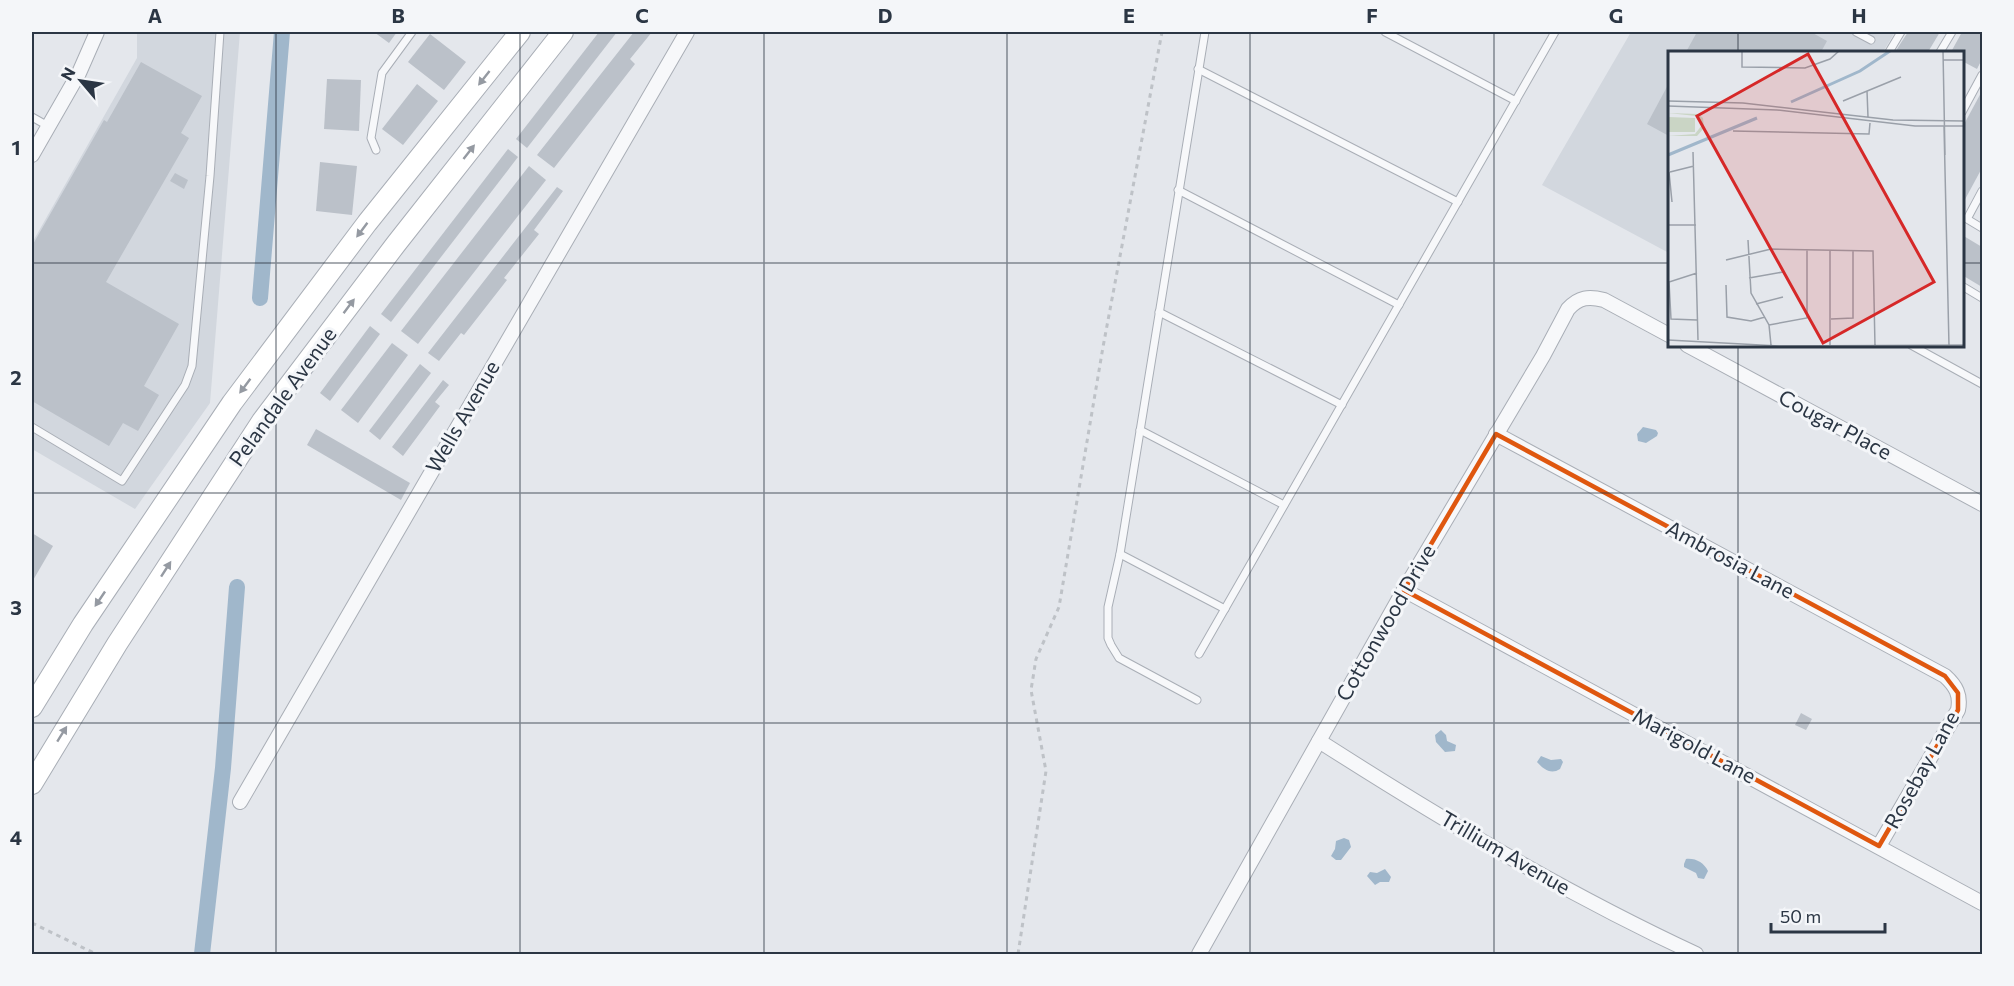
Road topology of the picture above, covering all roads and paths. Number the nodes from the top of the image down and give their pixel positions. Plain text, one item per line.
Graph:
1 (96, 32) edge
2 (220, 32) edge
3 (412, 32) edge
4 (520, 32) edge
5 (563, 32) edge
6 (687, 32) edge
7 (1162, 32) edge
8 (1204, 32) edge
9 (1385, 32) edge
10 (1556, 32) edge
11 (1856, 32) edge
12 (1900, 32) edge
13 (1952, 32) edge
14 (1871, 40) dead end
15 (1889, 51) edge
16 (1941, 51) edge
17 (1198, 69) junction
18 (1983, 75) edge
19 (1516, 101) junction
20 (1963, 110) edge
21 (32, 117) edge
22 (48, 126) junction
23 (376, 150) dead end
24 (32, 155) edge
25 (1178, 190) junction
26 (1983, 191) edge
27 (1458, 202) junction
28 (1983, 228) edge
29 (1963, 287) edge
30 (1983, 298) edge
31 (1399, 305) junction
32 (1159, 312) junction
33 (1668, 334) edge
34 (1689, 346) edge
35 (1913, 346) edge
36 (1983, 384) edge
37 (1342, 405) junction
38 (32, 427) edge
39 (1140, 430) junction
40 (1496, 434) junction
41 (1983, 504) edge
42 (1284, 505) junction
43 (1120, 554) junction
44 (1404, 590) junction
45 (1225, 609) junction
46 (1199, 654) dead end
47 (1959, 693) joint
48 (1197, 700) dead end
49 (32, 707) edge
50 (1319, 741) junction
51 (32, 784) edge
52 (240, 802) dead end
53 (1879, 846) junction
54 (1983, 903) edge
55 (32, 923) edge
56 (96, 954) edge
57 (1018, 954) edge
58 (1199, 954) edge
59 (1696, 954) edge

1 - 22 street
2 - 38 lane
3 - 23 lane
4 -> 49 main road, Pelandale Avenue
51 -> 5 main road, Pelandale Avenue
6 - 52 street, Wells Avenue
7 - 57 path
8 - 17 lane
9 - 19 lane
10 - 19 lane
11 - 14 lane
12 - 15 lane
13 - 16 lane
17 - 25 lane
17 - 27 lane
18 - 20 lane
19 - 27 lane
21 - 22 lane
22 - 24 street
25 - 31 lane
25 - 32 lane
26 - 28 lane
27 - 31 lane
29 - 30 lane
31 - 37 lane
32 - 37 lane
32 - 39 lane
33 - 40 street, Cottonwood Drive
34 - 41 street, Cougar Place
35 - 36 lane
37 - 42 lane
39 - 42 lane
39 - 43 lane
40 - 44 street, Cottonwood Drive
40 - 47 street, Ambrosia Lane
42 - 45 lane
43 - 45 lane
43 - 48 lane
44 - 50 street, Cottonwood Drive
44 - 53 street, Marigold Lane
45 - 46 lane
47 - 53 street, Rosebay Lane
50 - 58 street, Cottonwood Drive
50 - 59 street, Trillium Avenue
53 - 54 street, Marigold Lane
55 - 56 path

